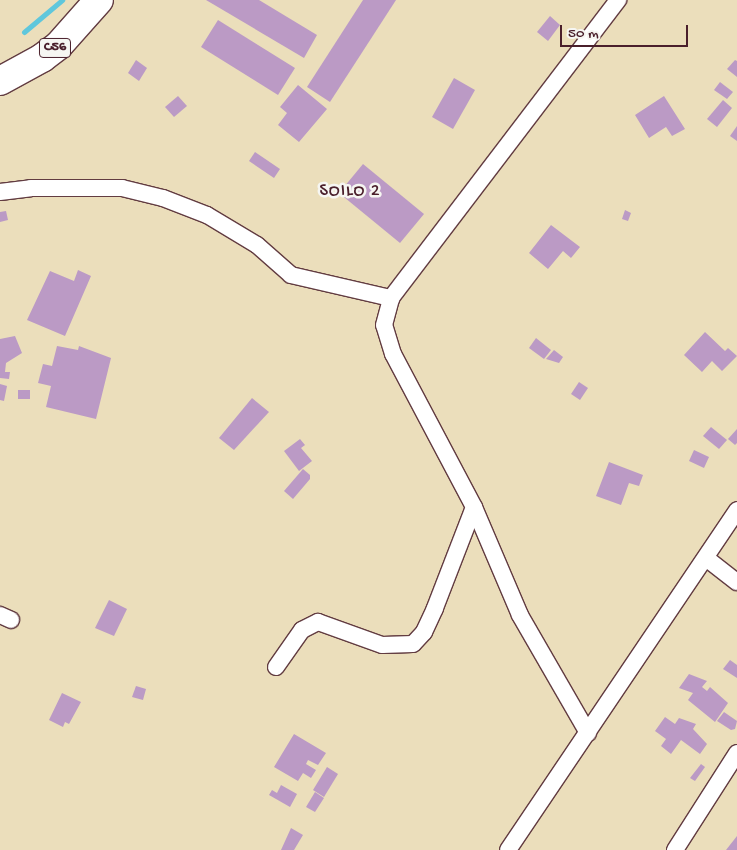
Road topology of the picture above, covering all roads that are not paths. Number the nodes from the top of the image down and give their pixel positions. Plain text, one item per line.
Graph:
1 (99, 0) edge
2 (618, 0) edge
3 (0, 81) edge
4 (0, 192) edge
5 (391, 298) junction
6 (474, 507) junction
7 (737, 510) edge
8 (706, 558) junction
9 (737, 582) edge
10 (276, 667) dead end
11 (588, 733) junction
12 (737, 753) edge
13 (508, 850) edge
14 (675, 850) edge

1 - 3 highway, C56
2 - 5 street
4 - 5 street
5 - 6 street
6 - 10 street
6 - 11 street
7 - 8 street
8 - 9 street
8 - 11 street
11 - 13 street
12 - 14 street

